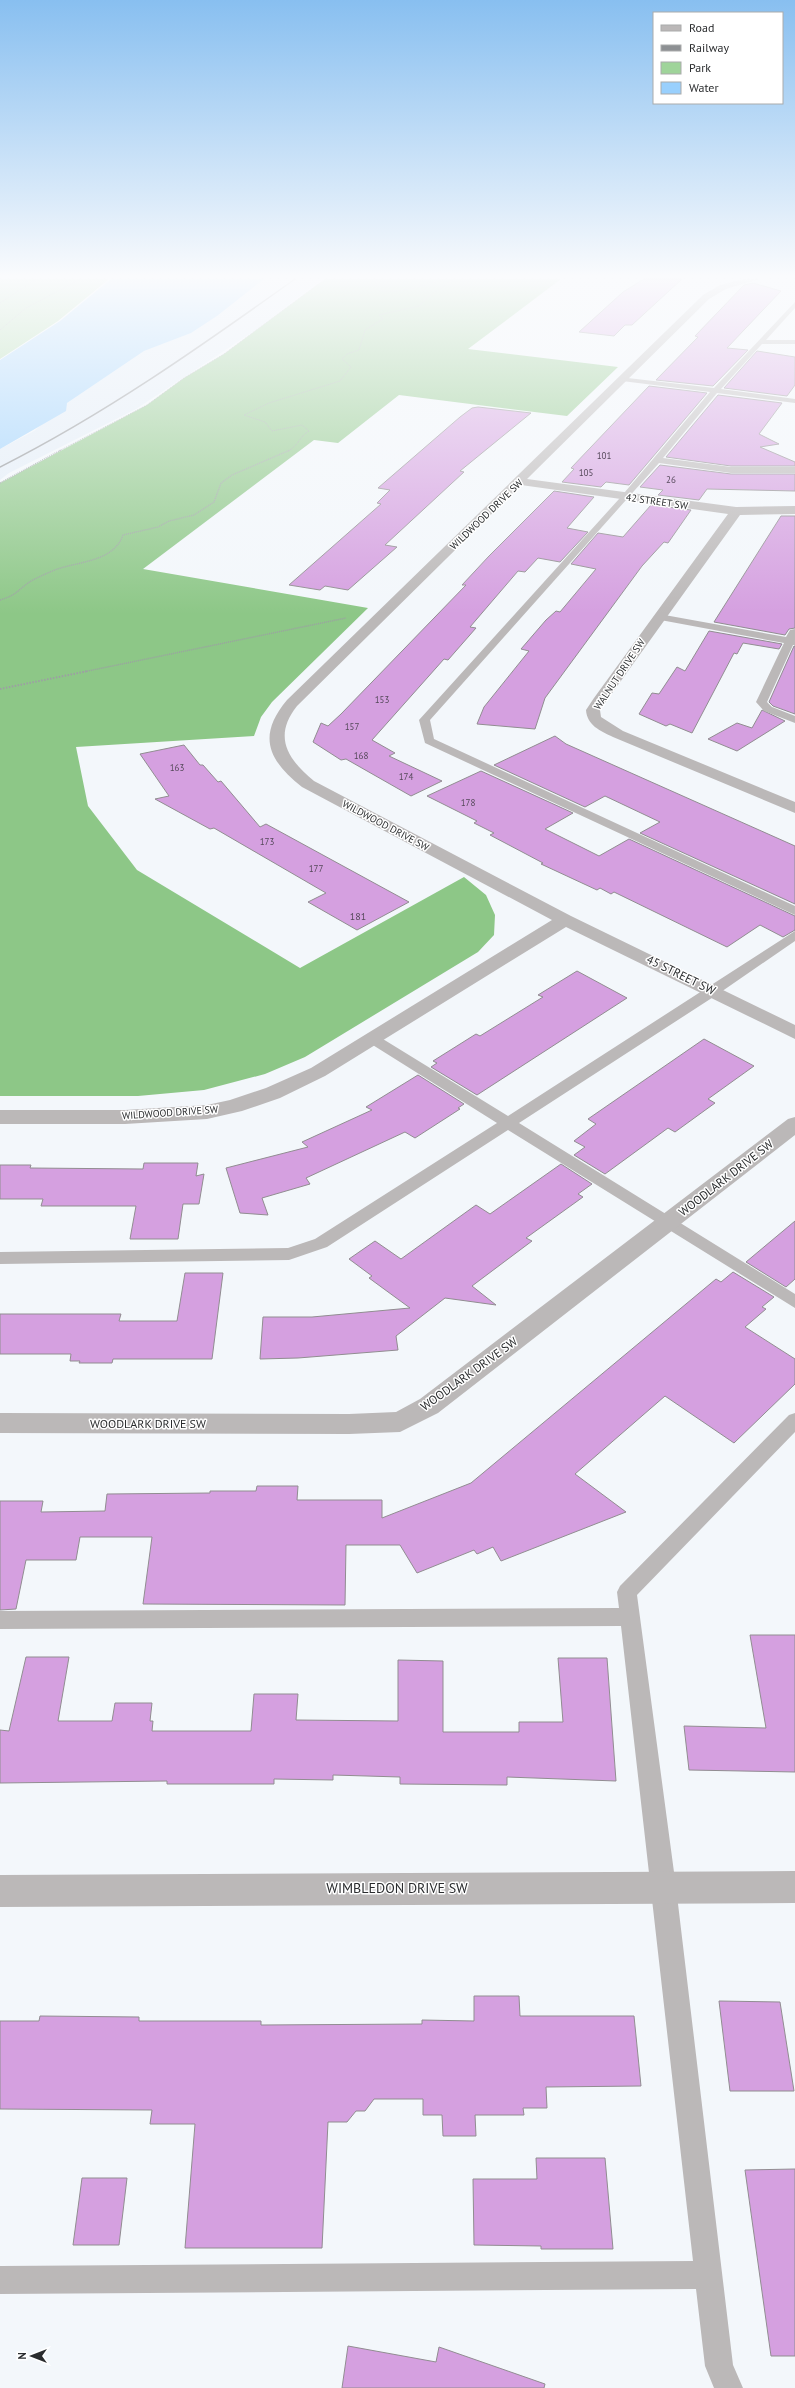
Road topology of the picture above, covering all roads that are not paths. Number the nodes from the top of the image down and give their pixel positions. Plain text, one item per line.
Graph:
1 (611, 390) edge
2 (716, 390) edge
3 (719, 390) edge
4 (795, 400) edge
5 (656, 460) junction
6 (795, 470) edge
7 (519, 482) junction
8 (626, 496) junction
9 (795, 510) edge
10 (736, 511) junction
11 (659, 617) junction
12 (795, 631) edge
13 (792, 642) edge
14 (795, 720) edge
15 (795, 808) edge
16 (795, 911) edge
17 (565, 920) junction
18 (795, 935) edge
19 (713, 991) junction
20 (795, 1033) edge
21 (373, 1039) junction
22 (0, 1117) edge
23 (507, 1123) junction
24 (795, 1124) edge
25 (669, 1223) junction
26 (0, 1258) edge
27 (795, 1302) edge
28 (795, 1420) edge
29 (0, 1423) edge
30 (629, 1617) junction
31 (0, 1620) edge
32 (664, 1886) junction
33 (795, 1886) edge
34 (0, 1891) edge
35 (709, 2275) junction
36 (0, 2280) edge
37 (729, 2388) edge

1 - 7 street, WILDWOOD DRIVE SW
2 - 5 lane
3 - 4 lane
5 - 6 lane
5 - 8 lane
7 - 8 street, 42 STREET SW
7 - 17 street, WILDWOOD DRIVE SW
8 - 10 street, 42 STREET SW
8 - 16 lane
9 - 10 street, 42 STREET SW
10 - 11 street, WALNUT DRIVE SW
11 - 13 lane
11 - 15 street, WALNUT DRIVE SW
12 - 13 lane
13 - 14 lane
17 - 19 street, 45 STREET SW
17 - 21 street, WILDWOOD DRIVE SW
18 - 19 lane
19 - 20 street, 45 STREET SW
19 - 23 lane
21 - 22 street, WILDWOOD DRIVE SW
21 - 23 lane
23 - 25 lane
23 - 26 lane
24 - 25 street, WOODLARK DRIVE SW
25 - 27 lane
25 - 29 street, WOODLARK DRIVE SW
28 - 30 lane
30 - 31 lane
30 - 32 lane
32 - 33 street, WIMBLEDON DRIVE SW
32 - 34 street, WIMBLEDON DRIVE SW
32 - 35 lane
35 - 36 lane
35 - 37 lane

